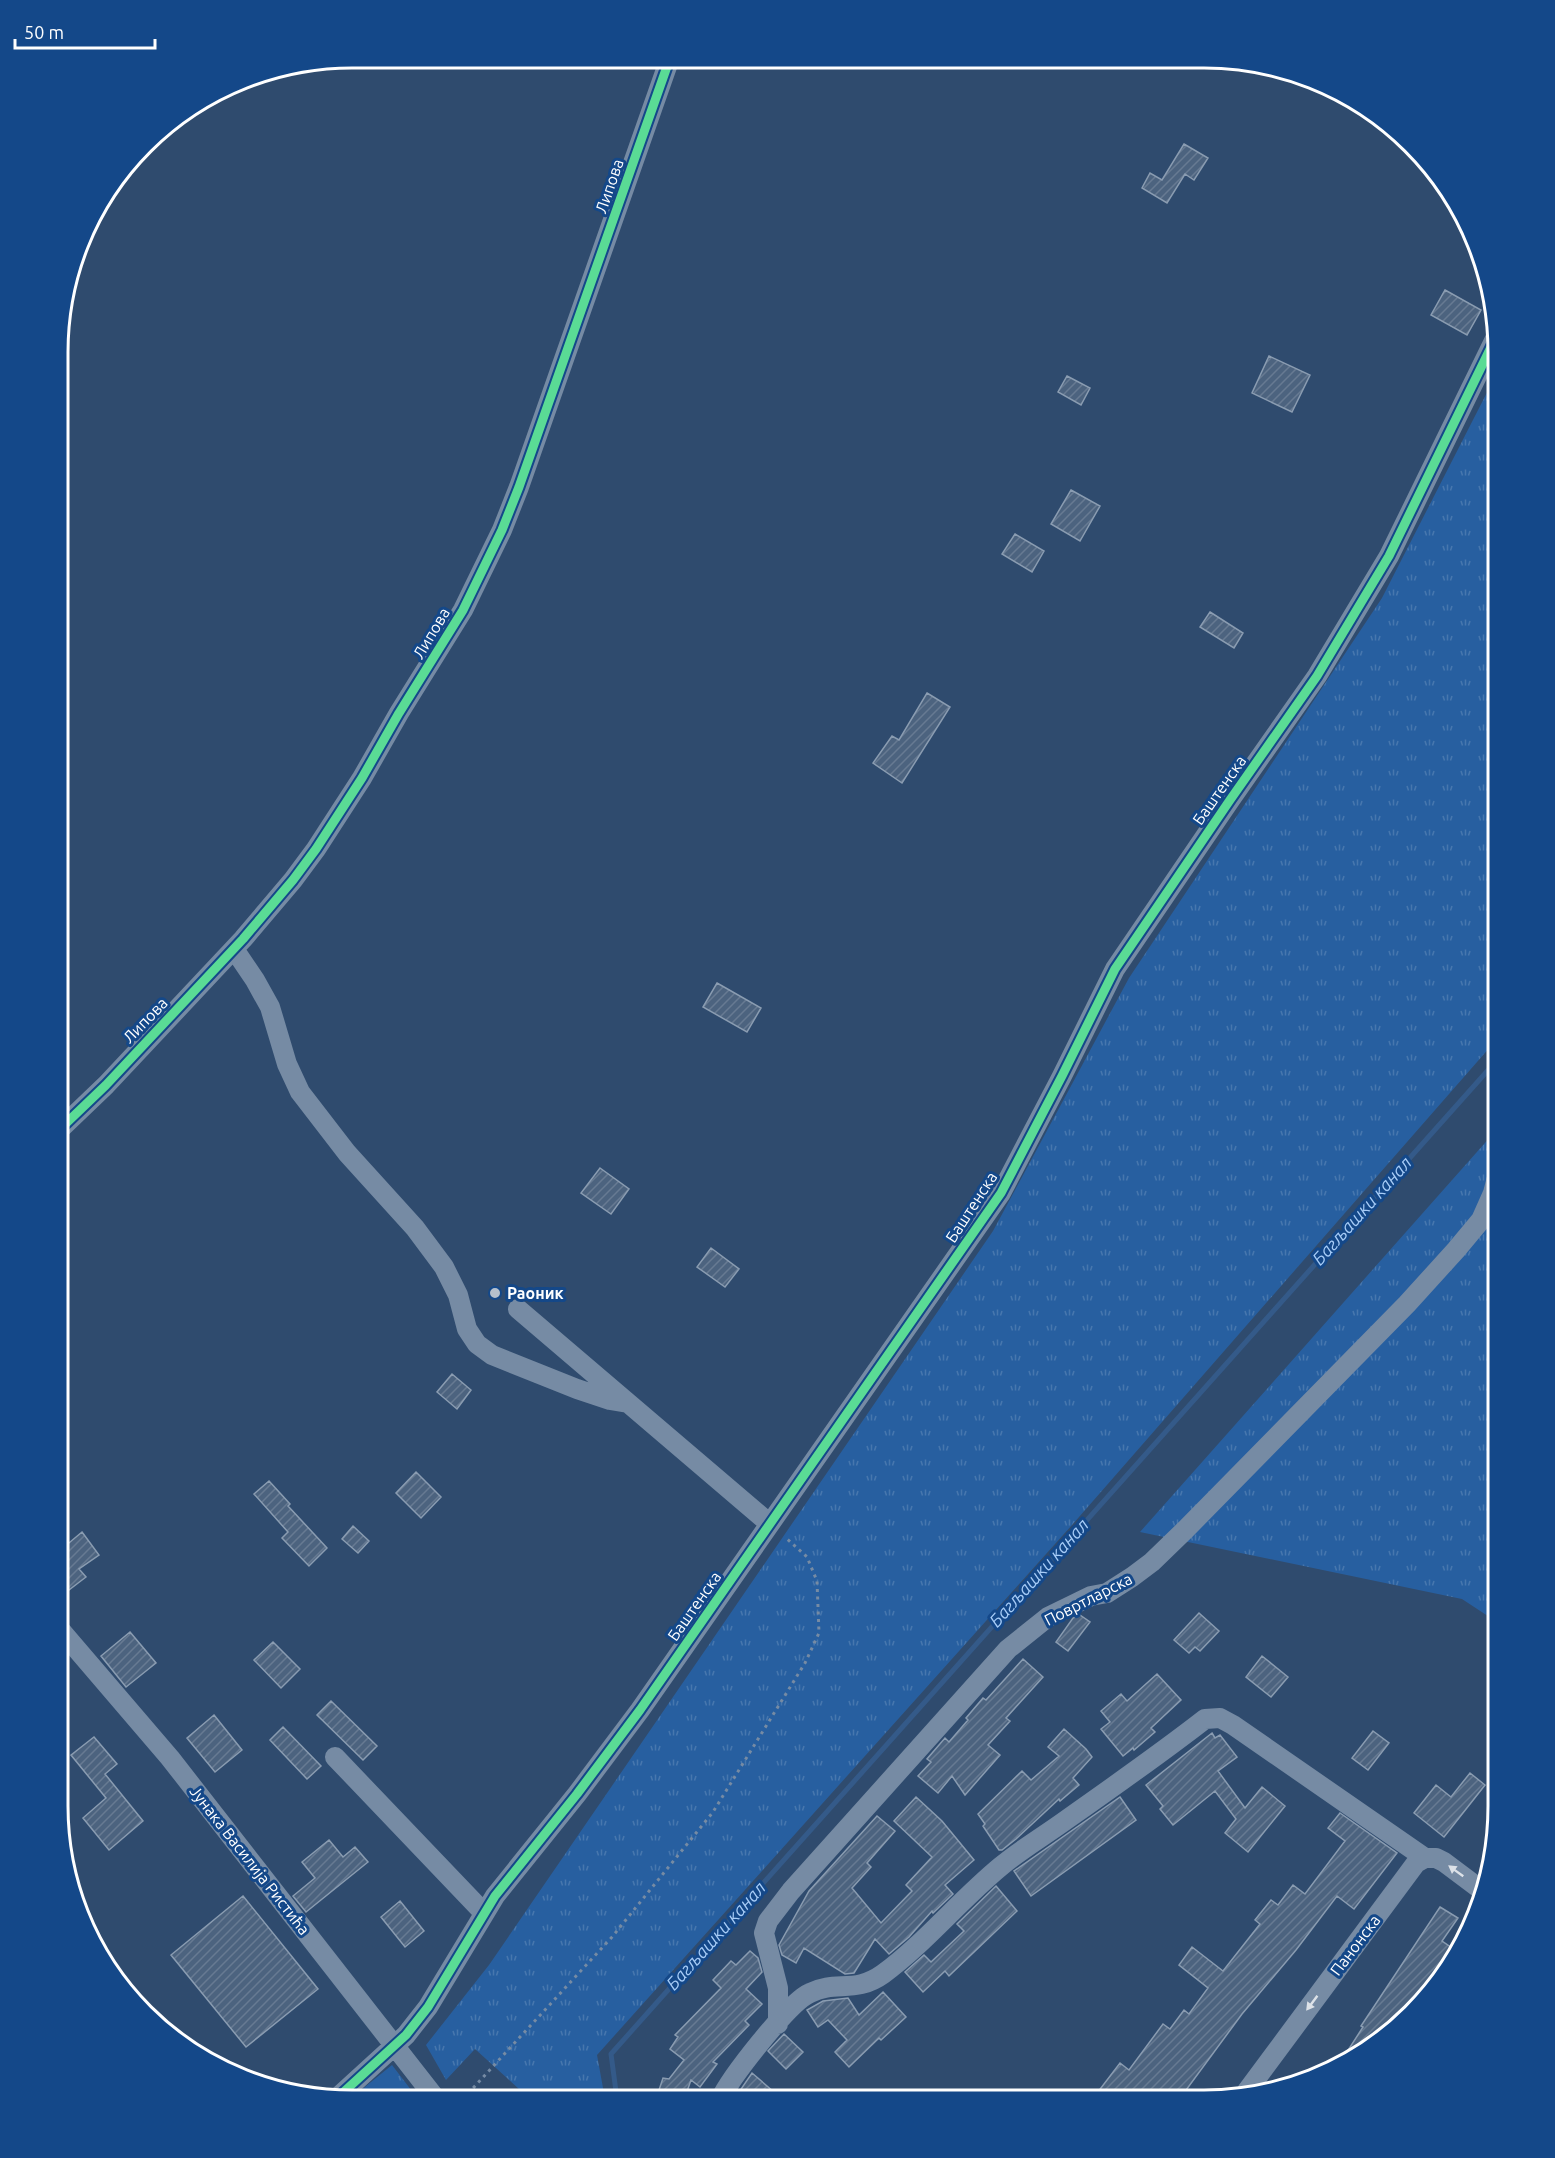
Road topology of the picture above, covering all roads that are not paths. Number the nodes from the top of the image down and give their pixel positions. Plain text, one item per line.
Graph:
1 (666, 68) edge
2 (1488, 353) edge
3 (234, 949) junction
4 (68, 1121) edge
5 (1488, 1204) edge
6 (518, 1309) dead end
7 (628, 1403) junction
8 (770, 1524) junction
9 (68, 1639) edge
10 (335, 1757) dead end
11 (1425, 1858) junction
12 (1476, 1886) edge
13 (484, 1913) junction
14 (778, 1988) junction
15 (809, 1993) junction
16 (778, 2024) junction
17 (396, 2046) junction
18 (1250, 2086) edge
19 (345, 2091) edge
20 (430, 2091) edge
21 (725, 2091) edge

1 - 3 street, Липова
2 - 8 street, Баштенска
3 - 4 street, Липова
3 - 7 street
5 - 14 street, Повртларска
6 - 7 street
7 - 8 street
8 - 13 street, Баштенска
9 - 17 street, Јунака Василија Ристића
10 - 13 street
12 -> 11 street
11 - 15 street
11 -> 18 street, Панонска
13 - 17 street, Баштенска
14 - 15 street
14 - 16 street, Повртларска
15 - 16 street
16 - 21 street
17 - 19 street, Баштенска
17 - 20 street, Јунака Василија Ристића

